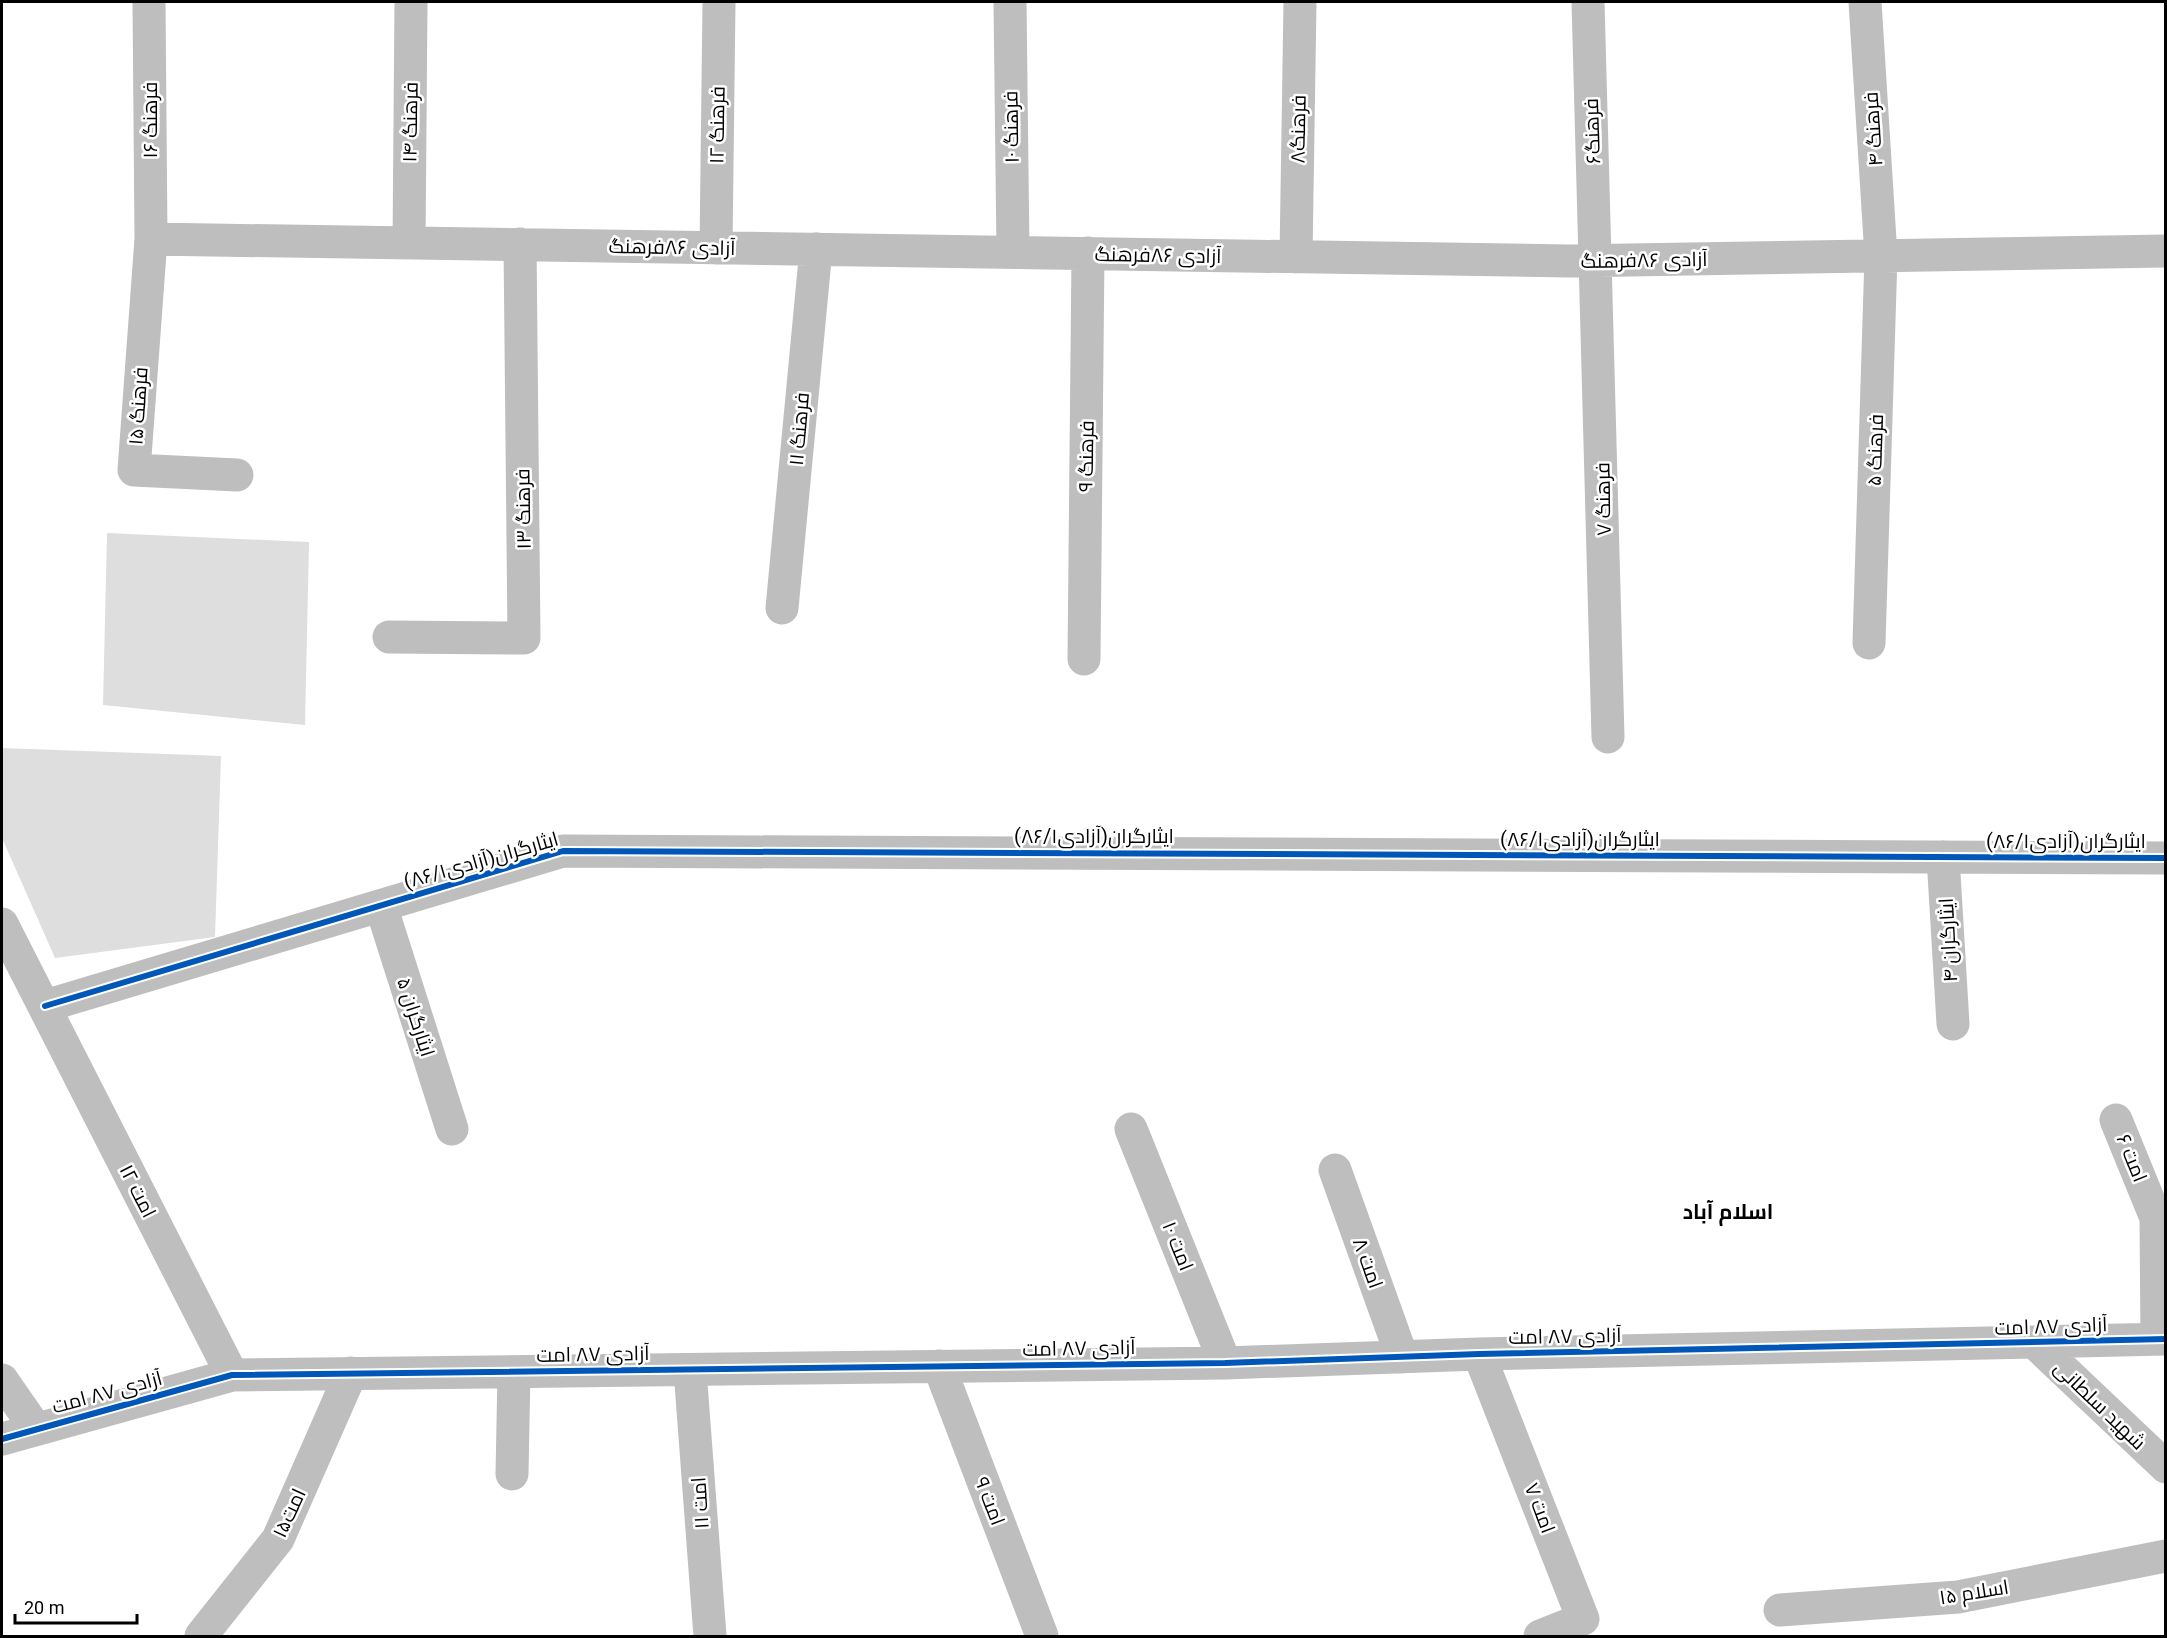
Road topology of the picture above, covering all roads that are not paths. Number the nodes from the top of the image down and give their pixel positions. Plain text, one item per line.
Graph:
1 (149, 2) edge
2 (411, 2) edge
3 (719, 2) edge
4 (1010, 2) edge
5 (1300, 2) edge
6 (1588, 2) edge
7 (1865, 2) edge
8 (151, 239) junction
9 (409, 243) junction
10 (520, 244) junction
11 (716, 248) junction
12 (816, 249) junction
13 (2166, 251) edge
14 (1012, 252) junction
15 (1088, 254) junction
16 (1881, 256) junction
17 (1296, 257) junction
18 (1597, 261) junction
19 (237, 475) dead end
20 (782, 608) dead end
21 (389, 638) dead end
22 (1869, 643) dead end
23 (1084, 659) dead end
24 (1608, 737) dead end
25 (1943, 857) junction
26 (2166, 858) edge
27 (381, 906) junction
28 (2, 924) edge
29 (45, 1006) junction
30 (1953, 1024) dead end
31 (2116, 1120) dead end
32 (452, 1129) dead end
33 (1131, 1129) dead end
34 (1335, 1170) dead end
35 (2161, 1339) edge
36 (2035, 1343) junction
37 (1479, 1354) junction
38 (1402, 1357) junction
39 (1225, 1363) junction
40 (939, 1366) junction
41 (690, 1370) junction
42 (514, 1372) junction
43 (351, 1374) junction
44 (232, 1375) junction
45 (2, 1380) edge
46 (36, 1429) junction
47 (2, 1439) edge
48 (2166, 1467) edge
49 (512, 1474) dead end
50 (2166, 1556) edge
51 (1780, 1610) dead end
52 (201, 1636) edge
53 (710, 1636) edge
54 (1042, 1636) edge
55 (1540, 1636) edge

1 - 8 street, فرهنگ ۱۶
2 - 9 street, فرهنگ ۱۴
3 - 11 street, فرهنگ ۱۲
4 - 14 street, فرهنگ ۱۰
5 - 17 street, فرهنگ۸
6 - 18 street, فرهنگ۶
7 - 16 street, فرهنگ ۴
8 - 9 street, آزادی ۸۶فرهنگ
8 - 19 street, فرهنگ ۱۵
9 - 10 street, آزادی ۸۶فرهنگ
10 - 11 street, آزادی ۸۶فرهنگ
10 - 21 street, فرهنگ ۱۳
11 - 12 street, آزادی ۸۶فرهنگ
12 - 14 street, آزادی ۸۶فرهنگ
12 - 20 street, فرهنگ ۱۱
13 - 16 street, آزادی ۸۶فرهنگ
14 - 15 street, آزادی ۸۶فرهنگ
15 - 17 street, آزادی ۸۶فرهنگ
15 - 23 street, فرهنگ ۹
16 - 18 street, آزادی ۸۶فرهنگ
16 - 22 street, فرهنگ ۵
17 - 18 street, آزادی ۸۶فرهنگ
18 - 24 street, فرهنگ ۷
25 - 26 street, ایثارگران(آزادی۸۶/۱)
25 - 27 street, ایثارگران(آزادی۸۶/۱)
25 - 30 street, ایثارگران ۴
27 - 29 street, ایثارگران(آزادی۸۶/۱)
27 - 32 street, ایثارگران ۵
28 - 29 street, امت ۱۲
29 - 44 street, امت ۱۲
31 - 35 street, امت ۶
33 - 39 street, امت ۱۰
34 - 38 street, امت ۸
35 - 36 street, آزادی ۸۷ امت
36 - 37 street, آزادی ۸۷ امت
36 - 48 street, شهید سلطانی
37 - 38 street, آزادی ۸۷ امت
37 - 55 street, امت ۷
38 - 39 street, آزادی ۸۷ امت
39 - 40 street, آزادی ۸۷ امت
40 - 41 street, آزادی ۸۷ امت
40 - 54 street, امت ۹
41 - 42 street, آزادی ۸۷ امت
41 - 53 street, امت ۱۱
42 - 43 street, آزادی ۸۷ امت
42 - 49 street
43 - 44 street, آزادی ۸۷ امت
43 - 52 street, امت۱۵
44 - 46 street, آزادی ۸۷ امت
45 - 46 street
46 - 47 street, آزادی ۸۷ امت
50 - 51 street, اسلام ۱۵

